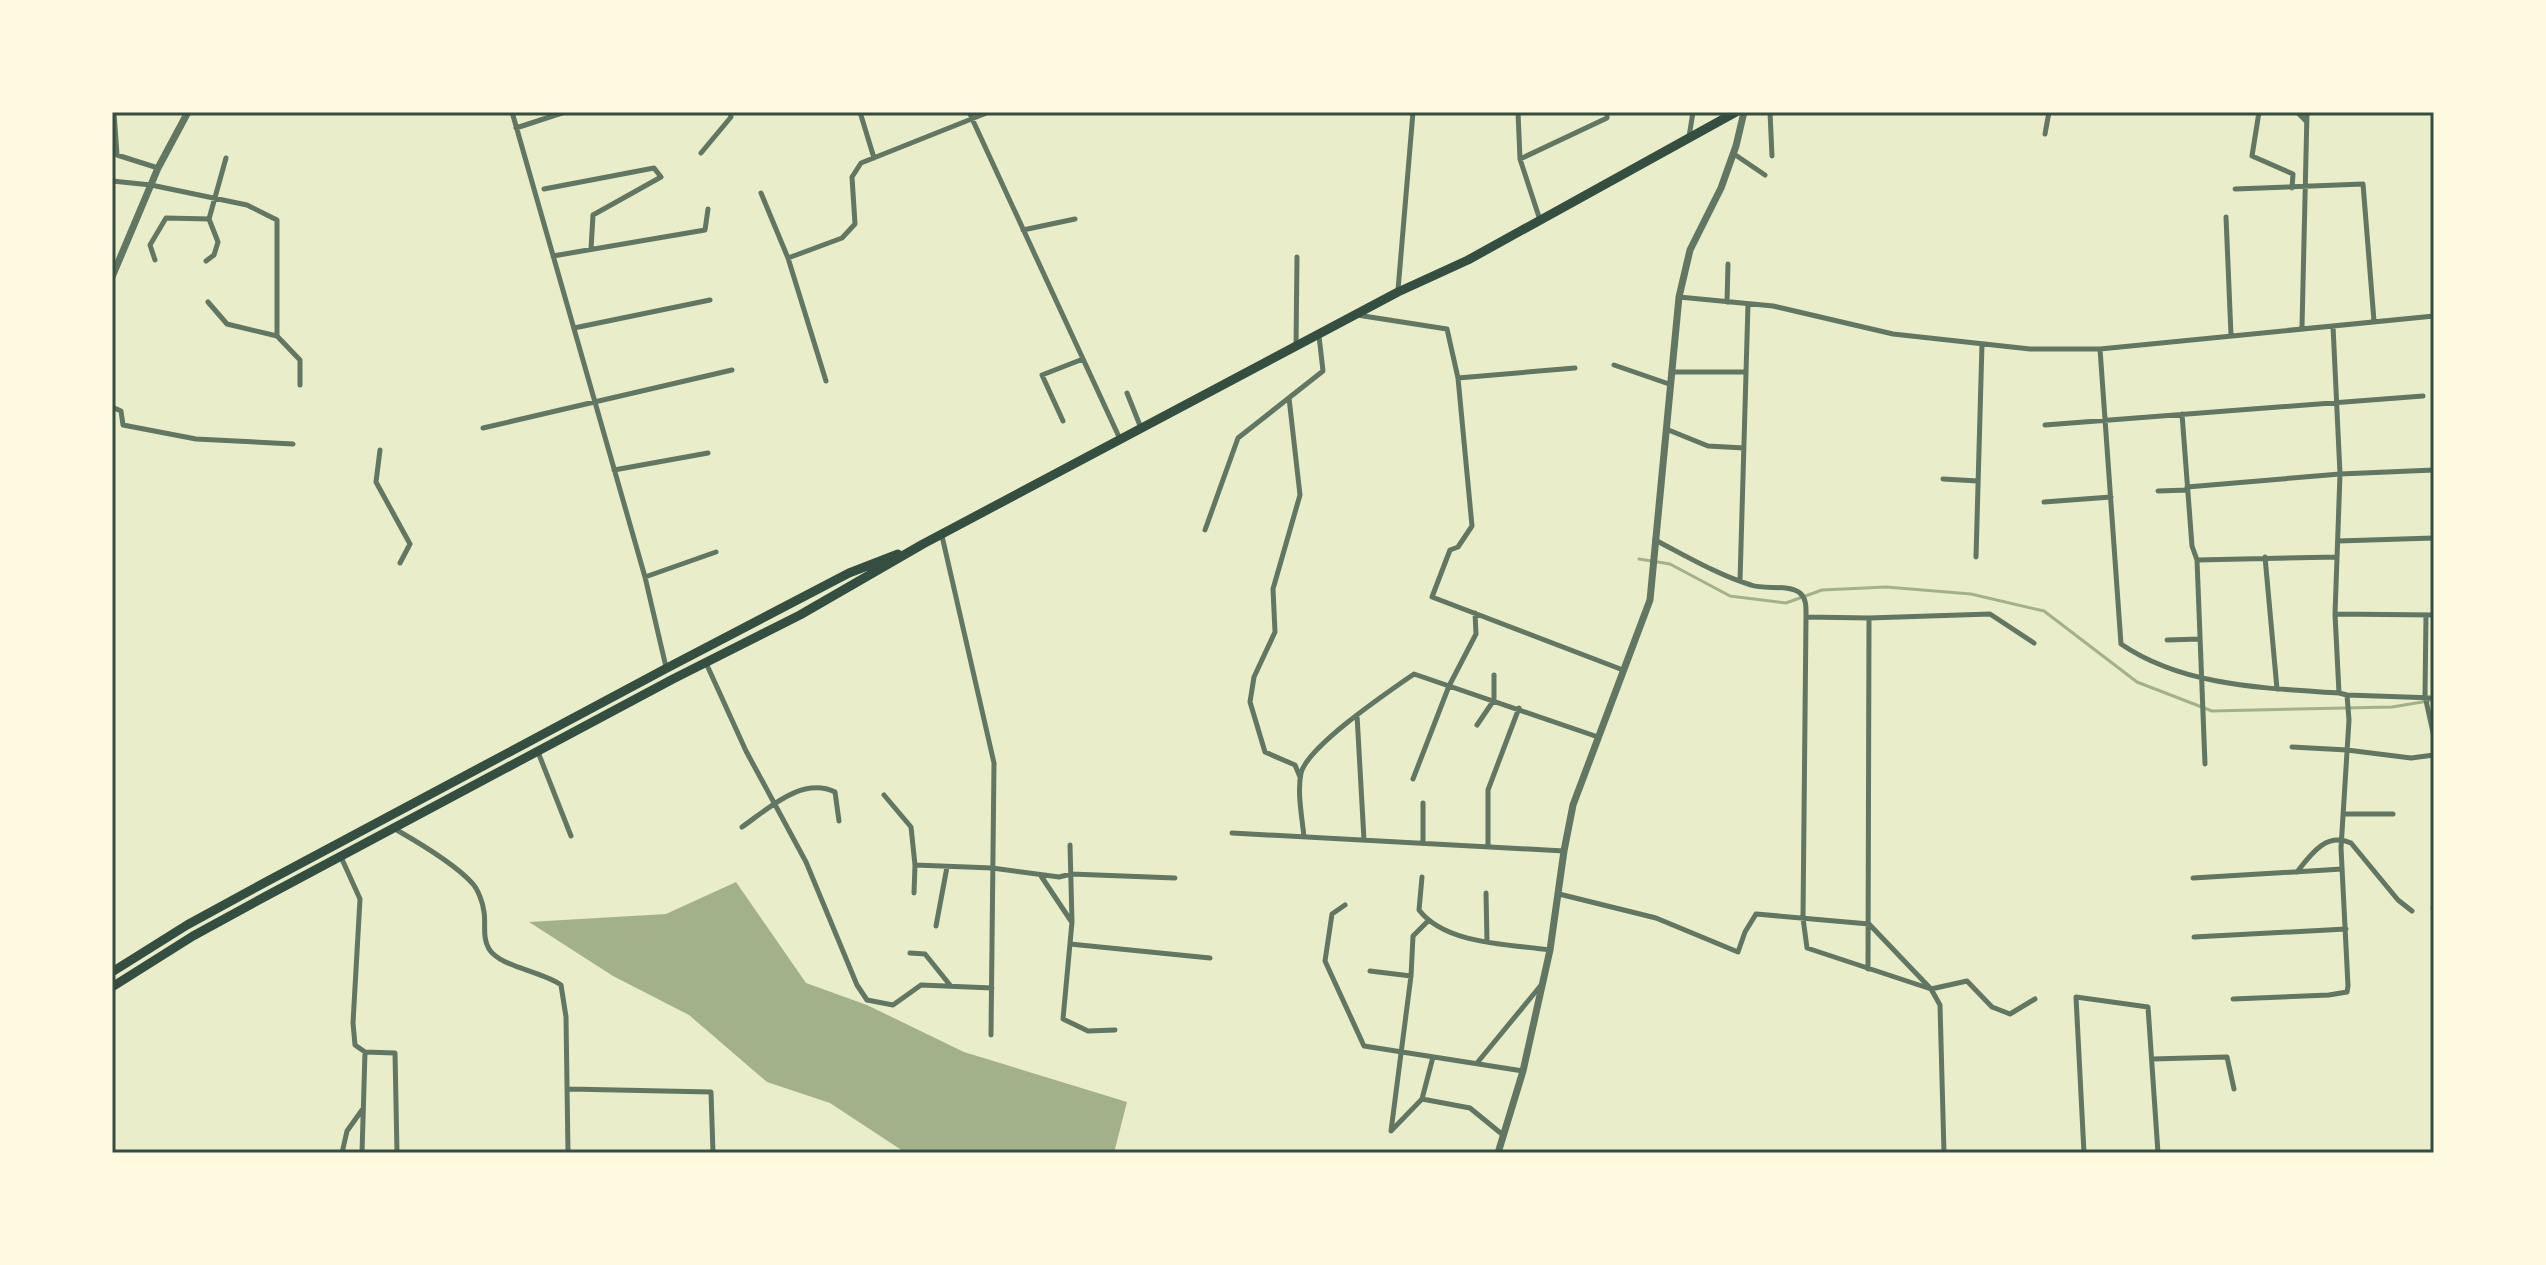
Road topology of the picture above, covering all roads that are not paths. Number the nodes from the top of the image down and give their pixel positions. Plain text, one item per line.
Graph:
1 (114, 112) edge
2 (188, 112) edge
3 (512, 112) edge
4 (565, 112) edge
5 (730, 112) edge
6 (860, 112) edge
7 (989, 112) edge
8 (1413, 112) edge
9 (1518, 112) edge
10 (1607, 112) edge
11 (1693, 112) edge
12 (1736, 112) edge
13 (1744, 112) edge
14 (1770, 112) edge
15 (2049, 112) edge
16 (2259, 112) edge
17 (2297, 112) edge
18 (2307, 112) edge
19 (971, 115) edge
20 (2306, 121) junction
21 (516, 128) junction
22 (2045, 134) dead end
23 (1689, 138) junction
24 (701, 153) dead end
25 (1734, 154) junction
26 (1772, 156) dead end
27 (226, 158) dead end
28 (874, 158) junction
29 (1520, 159) junction
30 (158, 168) junction
31 (1765, 175) dead end
32 (112, 181) edge
33 (151, 185) junction
34 (2305, 187) junction
35 (2292, 188) junction
36 (544, 189) dead end
37 (2235, 189) dead end
38 (761, 193) dead end
39 (215, 199) junction
40 (708, 209) dead end
41 (2226, 217) dead end
42 (209, 219) junction
43 (1075, 219) dead end
44 (1540, 220) junction
45 (1023, 230) junction
46 (591, 249) junction
47 (553, 256) junction
48 (1297, 257) dead end
49 (788, 258) junction
50 (155, 260) dead end
51 (206, 261) dead end
52 (1728, 264) dead end
53 (112, 277) edge
54 (1398, 292) junction
55 (1679, 297) junction
56 (710, 300) dead end
57 (208, 302) dead end
58 (1727, 302) junction
59 (1748, 304) junction
60 (1356, 315) junction
61 (2434, 316) edge
62 (2374, 321) junction
63 (2333, 326) junction
64 (2302, 327) junction
65 (574, 328) junction
66 (1318, 335) junction
67 (2231, 335) junction
68 (277, 336) junction
69 (1982, 344) junction
70 (1296, 347) junction
71 (2100, 349) junction
72 (1083, 359) junction
73 (1614, 365) dead end
74 (1575, 368) dead end
75 (732, 370) dead end
76 (1670, 372) junction
77 (1746, 372) junction
78 (1458, 378) junction
79 (826, 381) dead end
80 (1669, 384) junction
81 (300, 385) dead end
82 (1127, 393) dead end
83 (2423, 396) dead end
84 (1289, 398) junction
85 (2337, 401) junction
86 (595, 402) junction
87 (112, 407) edge
88 (2182, 414) junction
89 (2105, 420) junction
90 (1063, 421) dead end
91 (2045, 425) dead end
92 (483, 428) dead end
93 (1141, 429) junction
94 (1665, 429) junction
95 (1121, 440) junction
96 (293, 444) dead end
97 (1744, 448) junction
98 (380, 450) dead end
99 (708, 453) dead end
100 (614, 470) junction
101 (2434, 470) edge
102 (2340, 474) junction
103 (1943, 479) dead end
104 (1978, 481) junction
105 (2188, 489) junction
106 (2158, 491) dead end
107 (2111, 497) junction
108 (2044, 502) dead end
109 (1205, 530) dead end
110 (942, 535) junction
111 (2434, 538) edge
112 (1654, 540) junction
113 (2338, 541) junction
114 (923, 544) junction
115 (716, 552) dead end
116 (1976, 557) dead end
117 (2265, 557) junction
118 (2337, 557) junction
119 (2197, 560) junction
120 (400, 563) dead end
121 (645, 577) junction
122 (1740, 581) junction
123 (1475, 613) junction
124 (2335, 614) junction
125 (2426, 615) junction
126 (2434, 615) edge
127 (1806, 617) junction
128 (1869, 618) junction
129 (2200, 639) junction
130 (2167, 640) dead end
131 (2034, 643) dead end
132 (706, 662) junction
133 (667, 668) junction
134 (1623, 670) junction
135 (1494, 675) dead end
136 (2201, 678) junction
137 (1449, 686) junction
138 (2277, 689) junction
139 (2339, 693) junction
140 (2347, 695) junction
141 (2429, 697) edge
142 (1494, 700) junction
143 (1519, 708) junction
144 (1357, 714) junction
145 (1477, 725) dead end
146 (1598, 737) junction
147 (2434, 737) edge
148 (2292, 747) dead end
149 (2347, 750) junction
150 (538, 752) junction
151 (2434, 755) edge
152 (2205, 764) dead end
153 (479, 769) junction
154 (1300, 777) junction
155 (1413, 779) dead end
156 (486, 780) junction
157 (884, 795) dead end
158 (1423, 803) dead end
159 (775, 805) junction
160 (2344, 814) junction
161 (2393, 814) dead end
162 (839, 821) dead end
163 (742, 827) dead end
164 (394, 829) junction
165 (1232, 833) dead end
166 (571, 836) dead end
167 (1304, 837) junction
168 (2342, 839) junction
169 (1364, 840) junction
170 (1423, 843) junction
171 (1070, 845) dead end
172 (1488, 846) junction
173 (1564, 851) junction
174 (341, 857) junction
175 (915, 865) junction
176 (947, 867) junction
177 (992, 868) junction
178 (2342, 869) junction
179 (2297, 872) junction
180 (1071, 874) junction
181 (1040, 875) junction
182 (1422, 877) dead end
183 (1175, 878) dead end
184 (2193, 878) dead end
185 (914, 893) dead end
186 (1486, 893) dead end
187 (1559, 894) junction
188 (1345, 905) dead end
189 (2412, 911) dead end
190 (1803, 918) junction
191 (1428, 921) junction
192 (1072, 922) junction
193 (1869, 924) junction
194 (936, 926) dead end
195 (2346, 929) junction
196 (2194, 937) dead end
197 (1487, 941) junction
198 (1070, 944) junction
199 (1550, 950) junction
200 (910, 953) dead end
201 (1210, 958) dead end
202 (1868, 969) junction
203 (1370, 971) dead end
204 (112, 972) edge
205 (1411, 976) junction
206 (1543, 983) junction
207 (951, 986) junction
208 (112, 987) edge
209 (992, 988) junction
210 (1931, 989) junction
211 (2035, 999) dead end
212 (2233, 999) dead end
213 (1115, 1030) dead end
214 (991, 1035) dead end
215 (365, 1052) junction
216 (1402, 1052) junction
217 (1433, 1057) junction
218 (2152, 1059) junction
219 (1476, 1063) junction
220 (1523, 1071) junction
221 (569, 1089) junction
222 (2234, 1089) dead end
223 (1422, 1099) junction
224 (363, 1109) junction
225 (1503, 1135) junction
226 (342, 1153) edge
227 (362, 1153) edge
228 (397, 1153) edge
229 (568, 1153) edge
230 (713, 1153) edge
231 (1498, 1153) edge
232 (1944, 1153) edge
233 (2084, 1153) edge
234 (2158, 1153) edge

1 - 30 street
2 - 30 street
3 - 21 street
4 - 21 street
5 - 24 street
6 - 28 street
7 - 19 street
8 - 54 street
9 - 29 street
10 - 29 street
11 - 23 street
12 - 23 highway
13 - 25 street
14 - 26 street
15 - 22 street
16 - 35 street
17 - 20 street
18 - 20 street
19 - 28 street
19 - 45 street
20 - 34 street
21 - 47 street
23 - 44 highway
25 - 31 street
25 - 55 street
27 - 39 street
28 - 49 street
29 - 44 street
30 - 33 street
32 - 33 street
33 - 39 street
33 - 53 street
34 - 35 street
34 - 62 street
34 - 64 street
35 - 37 street
36 - 46 street
38 - 49 street
39 - 42 street
39 - 68 street
40 - 46 street
41 - 67 street
42 - 50 street
42 - 51 street
43 - 45 street
44 - 54 highway
45 - 72 street
46 - 47 street
47 - 65 street
48 - 70 street
49 - 79 street
52 - 58 street
54 - 60 highway
55 - 58 street
55 - 76 street
56 - 65 street
57 - 68 street
58 - 59 street
59 - 69 street
59 - 77 street
60 - 66 highway
60 - 78 street
61 - 62 street
62 - 63 street
63 - 64 street
63 - 85 street
64 - 67 street
65 - 86 street
66 - 70 highway
66 - 84 street
67 - 71 street
68 - 81 street
69 - 71 street
69 - 104 street
70 - 93 highway
71 - 89 street
72 - 90 street
72 - 95 street
73 - 80 street
74 - 78 street
75 - 86 street
76 - 77 street
76 - 80 street
77 - 97 street
78 - 123 street
80 - 94 street
82 - 93 street
83 - 85 street
84 - 109 street
84 - 154 street
85 - 88 street
85 - 102 street
86 - 92 street
86 - 100 street
87 - 96 street
88 - 89 street
88 - 105 street
89 - 91 street
89 - 107 street
93 - 95 highway
94 - 97 street
94 - 112 street
95 - 110 highway
97 - 122 street
98 - 120 street
99 - 100 street
100 - 121 street
101 - 102 street
102 - 105 street
102 - 113 street
103 - 104 street
104 - 116 street
105 - 106 street
105 - 119 street
107 - 108 street
107 - 136 street
110 - 114 highway
110 - 177 street
111 - 113 street
112 - 122 street
112 - 134 street
113 - 118 street
114 - 132 highway
114 - 133 highway
115 - 121 street
117 - 118 street
117 - 119 street
117 - 138 street
118 - 124 street
119 - 129 street
121 - 133 street
122 - 127 street
123 - 134 street
123 - 137 street
124 - 125 street
124 - 139 street
125 - 126 street
125 - 141 street
127 - 128 street
127 - 190 street
128 - 131 street
128 - 193 street
129 - 130 street
129 - 136 street
132 - 150 highway
132 - 159 street
133 - 153 highway
134 - 146 street
135 - 142 street
136 - 138 street
136 - 152 street
137 - 142 street
137 - 144 street
137 - 155 street
138 - 139 street
139 - 140 street
140 - 141 street
140 - 149 street
141 - 147 street
142 - 143 street
142 - 145 street
143 - 146 street
143 - 172 street
144 - 154 street
144 - 169 street
146 - 173 street
148 - 149 street
149 - 151 street
149 - 160 street
150 - 156 highway
150 - 166 street
153 - 156 highway
153 - 204 highway
154 - 167 street
156 - 164 highway
157 - 175 street
158 - 170 street
159 - 162 street
159 - 163 street
159 - 207 street
160 - 161 street
160 - 168 street
164 - 174 highway
164 - 221 street
165 - 167 street
167 - 169 street
168 - 178 street
168 - 179 street
168 - 189 street
169 - 170 street
170 - 172 street
171 - 180 street
172 - 173 street
173 - 187 street
174 - 208 highway
174 - 215 street
175 - 176 street
175 - 185 street
176 - 177 street
176 - 194 street
177 - 181 street
177 - 209 street
178 - 179 street
178 - 195 street
179 - 184 street
180 - 181 street
180 - 183 street
180 - 192 street
181 - 192 street
182 - 191 street
186 - 197 street
187 - 190 street
187 - 199 street
188 - 216 street
190 - 193 street
190 - 202 street
191 - 197 street
191 - 205 street
192 - 198 street
193 - 202 street
193 - 210 street
195 - 196 street
195 - 212 street
197 - 199 street
198 - 201 street
198 - 213 street
199 - 206 street
200 - 207 street
202 - 210 street
203 - 205 street
205 - 216 street
206 - 219 street
206 - 220 street
207 - 209 street
209 - 214 street
210 - 211 street
210 - 232 street
215 - 224 street
215 - 228 street
216 - 217 street
216 - 223 street
217 - 219 street
217 - 223 street
218 - 222 street
218 - 233 street
218 - 234 street
219 - 220 street
220 - 225 street
221 - 229 street
221 - 230 street
223 - 225 street
224 - 226 street
224 - 227 street
225 - 231 street

